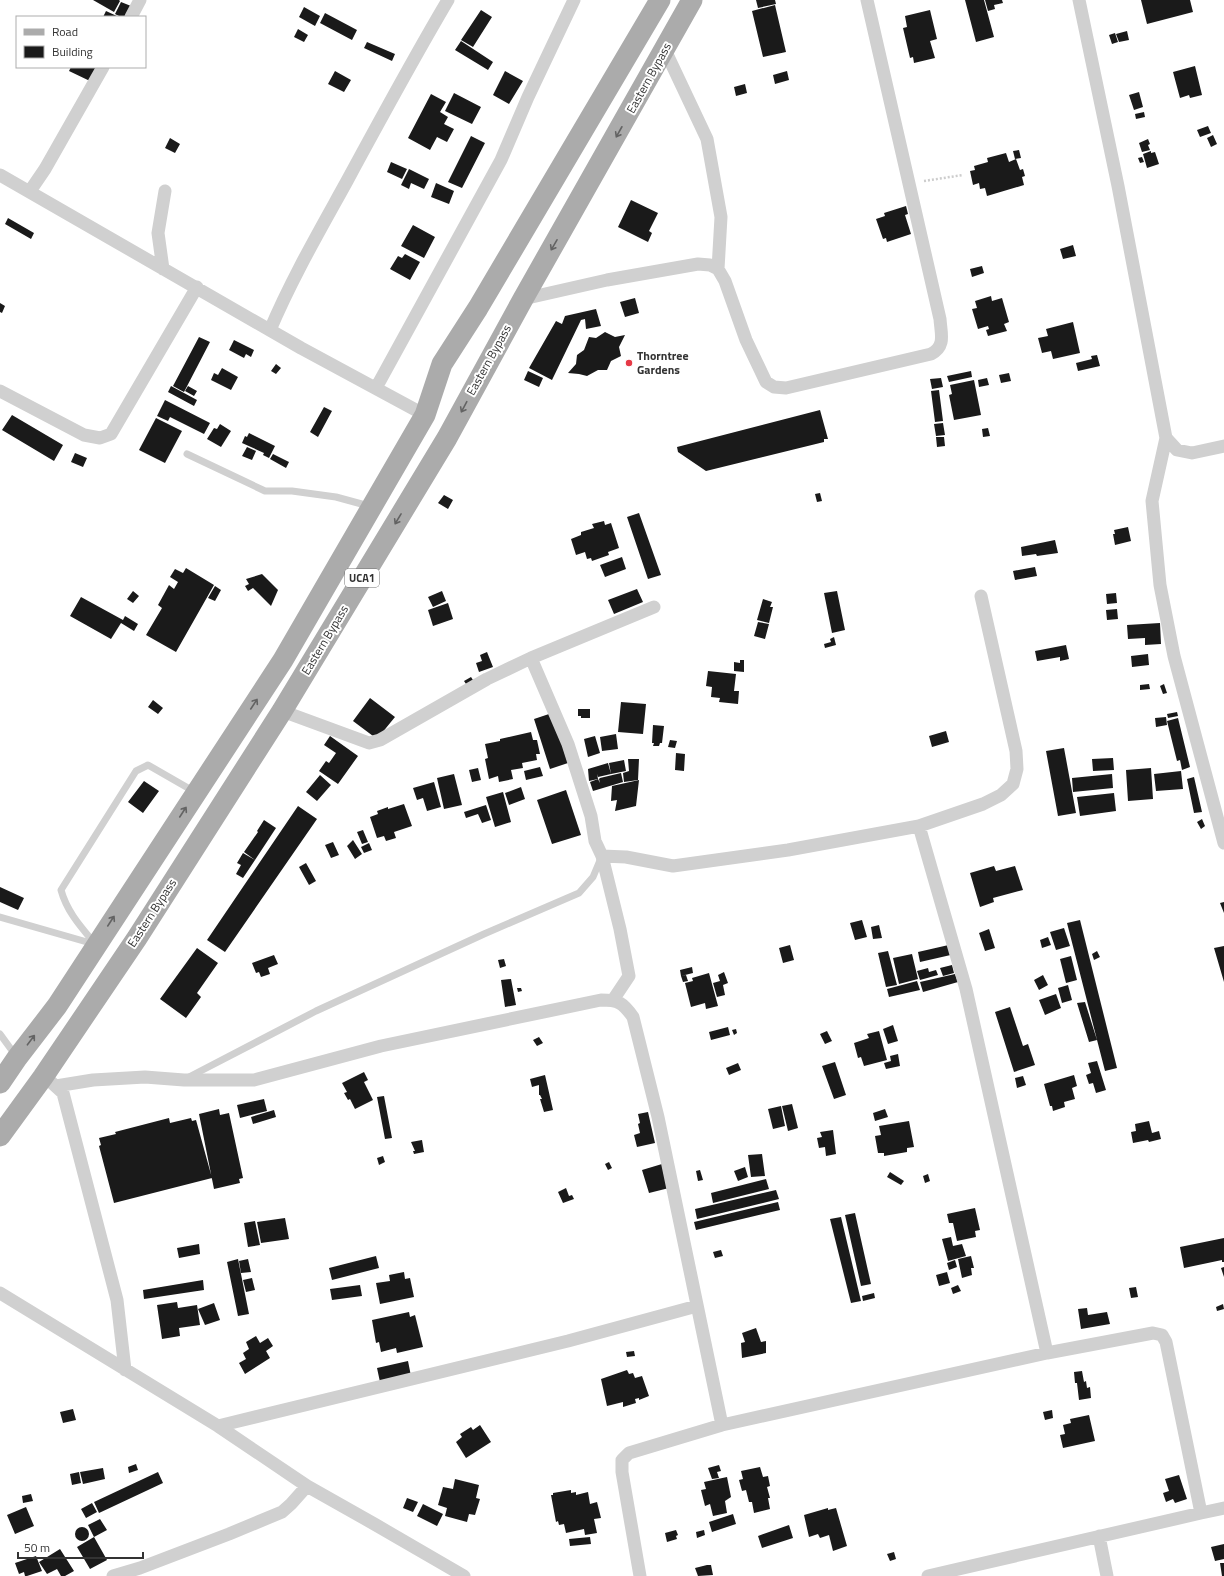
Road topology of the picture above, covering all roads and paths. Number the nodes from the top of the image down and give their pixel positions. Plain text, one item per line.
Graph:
1 (140, 0) edge
2 (448, 0) edge
3 (574, 0) edge
4 (660, 0) edge
5 (692, 0) edge
6 (866, 0) edge
7 (1079, 0) edge
8 (132, 16) edge
9 (665, 50) junction
10 (102, 68) edge
11 (0, 175) edge
12 (963, 175) dead end
13 (909, 183) junction
14 (30, 191) junction
15 (164, 191) dead end
16 (163, 269) junction
17 (718, 269) junction
18 (197, 287) junction
19 (523, 299) junction
20 (270, 330) junction
21 (376, 388) junction
22 (0, 391) edge
23 (424, 415) junction
24 (1166, 438) junction
25 (1224, 446) edge
26 (187, 454) dead end
27 (372, 507) junction
28 (981, 596) dead end
29 (654, 606) dead end
30 (531, 658) junction
31 (282, 711) junction
32 (196, 793) junction
33 (919, 826) junction
34 (1224, 843) edge
35 (602, 856) junction
36 (0, 916) edge
37 (96, 945) junction
38 (613, 1000) junction
39 (0, 1034) edge
40 (17, 1058) junction
41 (184, 1080) junction
42 (50, 1081) junction
43 (0, 1083) edge
44 (0, 1136) edge
45 (0, 1293) edge
46 (697, 1306) junction
47 (1048, 1353) junction
48 (124, 1370) junction
49 (722, 1425) junction
50 (218, 1426) junction
51 (307, 1486) junction
52 (1224, 1508) edge
53 (1201, 1513) junction
54 (1099, 1536) junction
55 (113, 1576) edge
56 (464, 1576) edge
57 (640, 1576) edge
58 (928, 1576) edge
59 (1107, 1576) edge

1 - 8 street
2 - 20 street
3 - 21 street
4 - 23 main road, UCA1
5 - 9 main road, Eastern Bypass / UCA1
6 - 13 street
7 - 24 street
9 - 17 street
9 -> 19 main road, Eastern Bypass / UCA1
10 - 14 street
11 - 14 street
12 - 13 path
13 - 17 street
14 - 16 street
15 - 16 street
16 - 18 street
17 - 19 street
18 - 20 street
18 - 22 street
19 -> 31 main road, Eastern Bypass / UCA1
20 - 21 street
21 - 23 street
23 - 27 main road, UCA1
24 - 25 street
24 - 34 street
26 - 27 lane
32 -> 27 main road, UCA1
28 - 33 street
29 - 30 street
30 - 31 street
30 - 35 street
31 - 42 main road, Eastern Bypass / UCA1
37 -> 32 main road, UCA1
32 - 37 lane
33 - 35 street
33 - 47 street
35 - 38 street
35 - 41 lane
36 - 37 lane
40 -> 37 main road, UCA1
38 - 41 street
38 - 46 street
39 - 40 lane
40 - 43 main road, UCA1
41 - 42 street
42 - 44 main road, Eastern Bypass / UCA1
42 - 48 street
45 - 48 street
46 - 49 street
46 - 50 street
47 - 49 street
47 - 53 street
48 - 50 street
49 - 57 street
50 - 51 street
51 - 55 street
51 - 56 street
52 - 53 street
53 - 54 street
54 - 58 street
54 - 59 street

